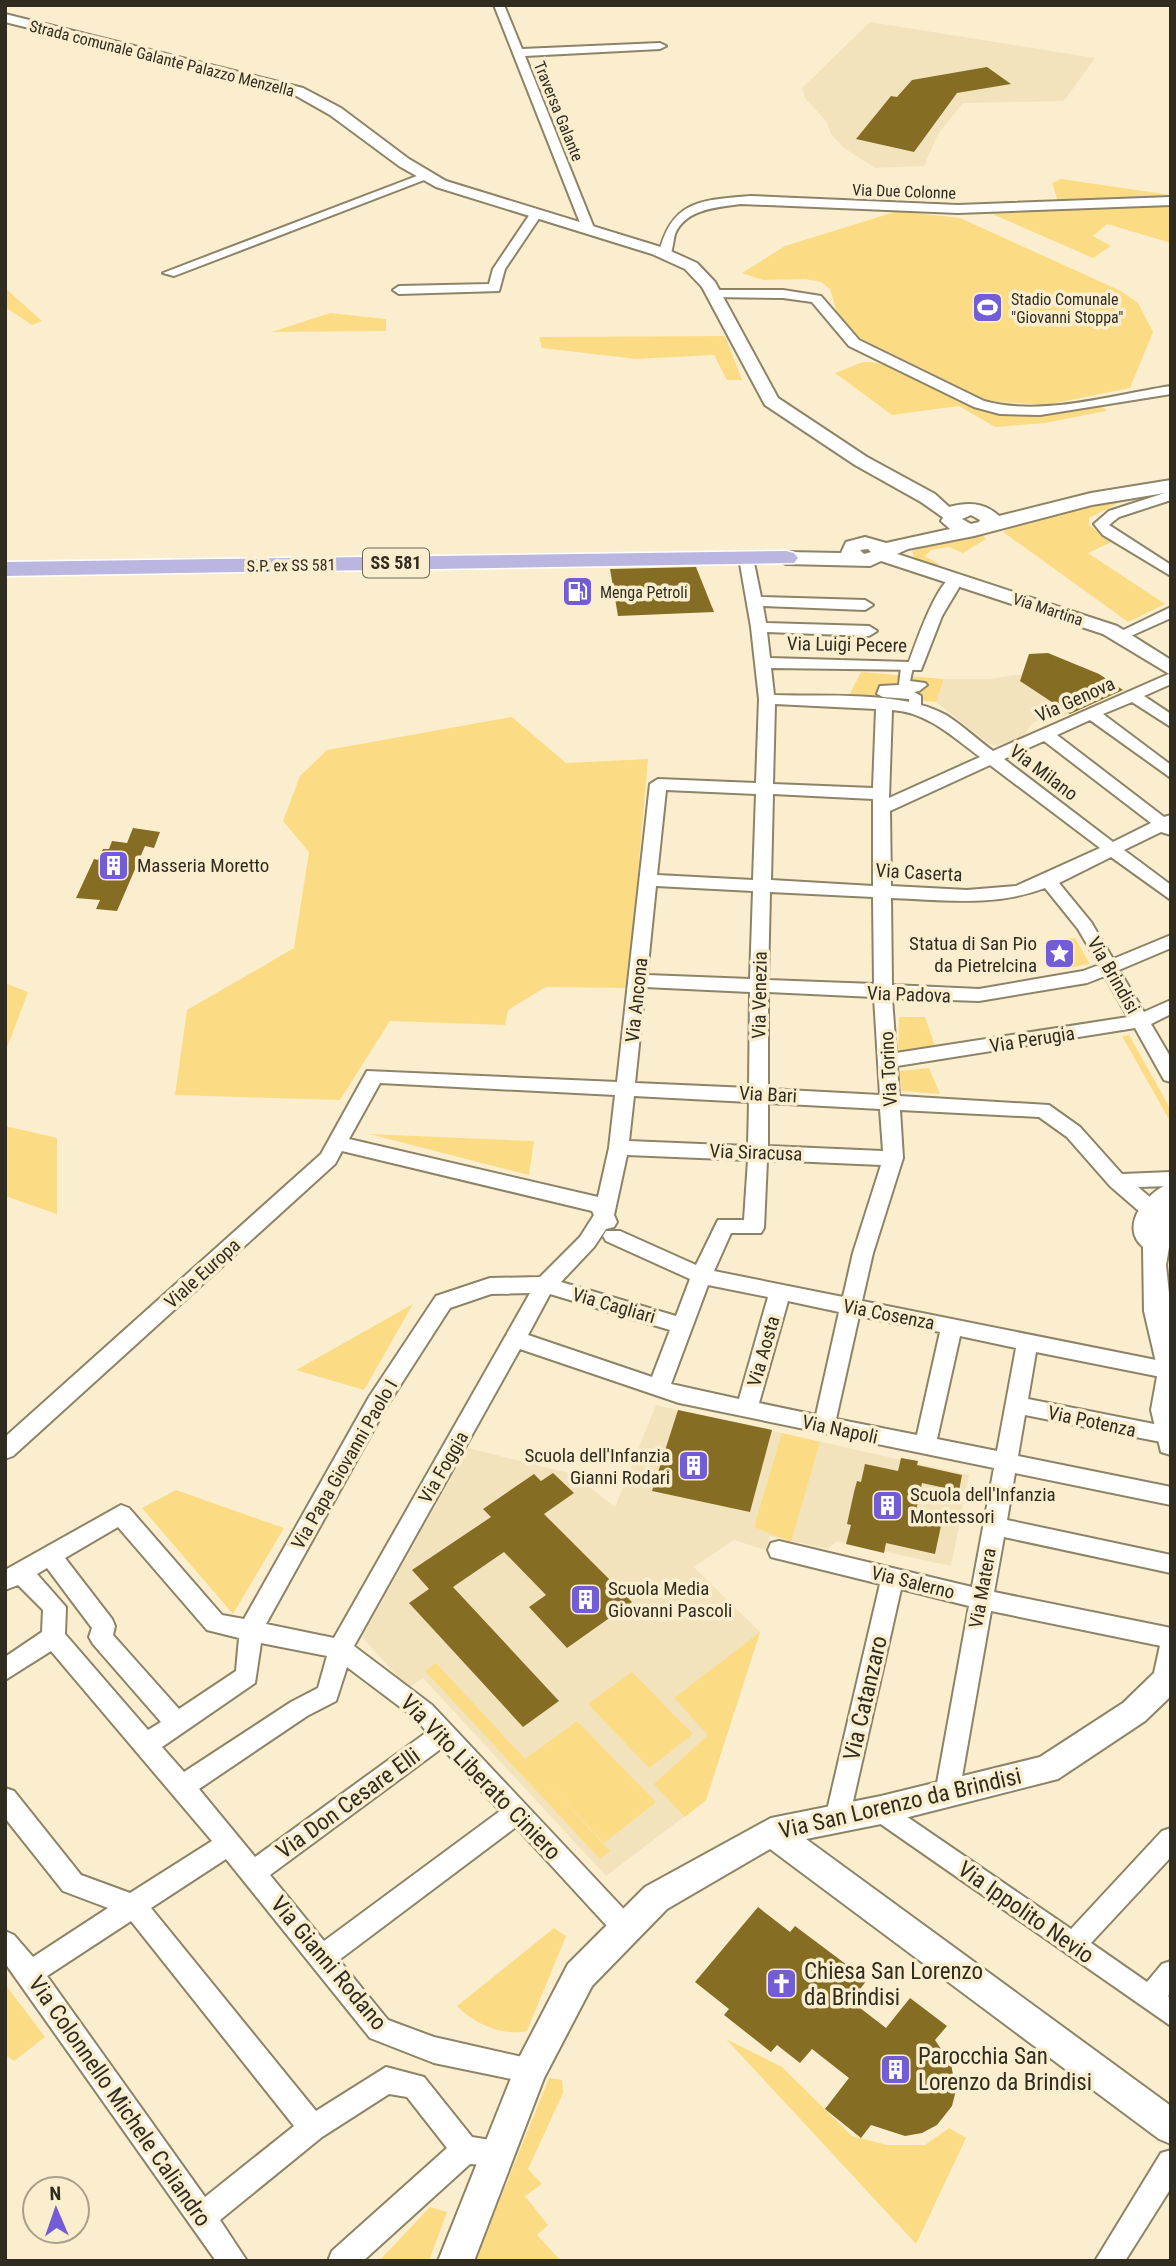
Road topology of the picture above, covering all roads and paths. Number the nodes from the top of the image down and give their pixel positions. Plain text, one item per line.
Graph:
1 (499, 5) edge
2 (5, 18) edge
3 (660, 46) dead end
4 (519, 52) junction
5 (426, 177) junction
6 (1171, 201) edge
7 (536, 214) junction
8 (588, 228) junction
9 (666, 254) junction
10 (169, 273) dead end
11 (398, 290) dead end
12 (715, 294) junction
13 (1171, 390) edge
14 (1169, 490) edge
15 (928, 498) junction
16 (1035, 513) joint
17 (981, 514) junction
18 (956, 522) junction
19 (869, 552) junction
20 (746, 558) junction
21 (786, 558) joint
22 (5, 569) edge
23 (1171, 572) edge
24 (956, 579) junction
25 (754, 601) junction
26 (865, 605) dead end
27 (1171, 612) edge
28 (759, 627) junction
29 (869, 631) dead end
30 (1119, 636) junction
31 (763, 663) junction
32 (907, 667) junction
33 (1171, 668) edge
34 (1171, 678) edge
35 (1134, 696) junction
36 (767, 699) junction
37 (884, 704) junction
38 (915, 708) junction
39 (1092, 714) junction
40 (1171, 722) edge
41 (1047, 734) junction
42 (993, 759) junction
43 (1171, 773) edge
44 (658, 784) joint
45 (765, 790) junction
46 (881, 801) junction
47 (1168, 825) edge
48 (1111, 850) junction
49 (649, 880) junction
50 (1048, 881) junction
51 (763, 885) junction
52 (883, 891) junction
53 (1171, 894) edge
54 (1171, 941) edge
55 (1109, 967) junction
56 (639, 981) junction
57 (759, 987) junction
58 (884, 993) junction
59 (1171, 1006) edge
60 (1140, 1021) junction
61 (889, 1061) junction
62 (1169, 1070) edge
63 (374, 1076) joint
64 (626, 1088) junction
65 (757, 1094) junction
66 (889, 1100) junction
67 (337, 1143) junction
68 (619, 1148) junction
69 (758, 1151) junction
70 (893, 1158) junction
71 (1171, 1179) edge
72 (1123, 1186) junction
73 (1164, 1208) edge
74 (604, 1215) junction
75 (613, 1236) junction
76 (587, 1242) junction
77 (701, 1276) junction
78 (545, 1285) junction
79 (780, 1292) junction
80 (443, 1302) joint
81 (851, 1306) junction
82 (682, 1325) junction
83 (952, 1326) junction
84 (516, 1339) junction
85 (1027, 1342) junction
86 (1170, 1367) edge
87 (659, 1388) junction
88 (1015, 1405) junction
89 (747, 1409) junction
90 (824, 1426) junction
91 (1170, 1440) edge
92 (925, 1447) junction
93 (5, 1450) edge
94 (1003, 1462) junction
95 (1171, 1496) edge
96 (993, 1526) junction
97 (779, 1550) dead end
98 (50, 1555) junction
99 (1171, 1564) edge
100 (13, 1576) edge
101 (892, 1577) junction
102 (980, 1599) junction
103 (251, 1629) junction
104 (53, 1637) junction
105 (1171, 1638) edge
106 (340, 1648) junction
107 (5, 1670) edge
108 (1167, 1678) edge
109 (178, 1724) junction
110 (444, 1733) junction
111 (146, 1745) junction
112 (182, 1787) junction
113 (947, 1794) junction
114 (5, 1799) edge
115 (881, 1810) junction
116 (517, 1812) junction
117 (837, 1819) junction
118 (771, 1832) junction
119 (1171, 1839) edge
120 (229, 1843) junction
121 (253, 1873) junction
122 (135, 1907) junction
123 (626, 1929) junction
124 (5, 1943) edge
125 (1073, 1945) junction
126 (322, 1958) junction
127 (30, 1973) junction
128 (1171, 1973) edge
129 (1149, 1999) junction
130 (1171, 2014) edge
131 (531, 2070) junction
132 (1171, 2127) edge
133 (313, 2128) junction
134 (465, 2150) junction
135 (499, 2153) junction
136 (1171, 2163) edge
137 (202, 2217) junction
138 (233, 2261) edge
139 (342, 2261) edge
140 (456, 2261) edge
141 (1109, 2261) edge

1 - 4 street, Traversa Galante
2 - 5 street, Strada comunale Galante Palazzo Menzella
3 - 4 street
4 - 8 street, Traversa Galante
5 - 7 street, Strada comunale Galante Palazzo Menzella
5 - 10 street
6 - 9 street, Via Due Colonne
7 - 8 street, Strada comunale Galante Palazzo Menzella
7 - 11 street
8 - 9 street, Strada comunale Galante Palazzo Menzella
9 - 12 street, Strada comunale Galante Palazzo Menzella
12 - 13 street
12 - 15 street, Strada comunale Galante Palazzo Menzella
14 - 16 main road
14 - 23 street
15 - 17 street, Strada comunale Galante Palazzo Menzella
15 - 18 street, Strada comunale Galante Palazzo Menzella
16 - 17 main road
17 - 18 main road
18 - 19 main road
19 - 21 main road
19 - 24 street, Via Martina
20 - 21 main road, S.P. ex SS 581 / SS 581
20 - 22 main road, S.P. ex SS 581 / SS 581
20 - 25 street, Via Venezia
24 - 30 street, Via Martina
24 - 32 street, Via Luigi Pecere
25 - 26 street
25 - 28 street, Via Venezia
27 - 30 street
28 - 29 street
28 - 31 street, Via Venezia
30 - 33 street, Via Martina
31 - 32 street, Via Luigi Pecere
31 - 36 street, Via Venezia
32 - 38 street
34 - 35 street, Via Genova
35 - 39 street, Via Genova
35 - 40 street
36 - 37 street
36 - 45 street, Via Venezia
37 - 38 street, Via Milano
37 - 46 street, Via Torino
38 - 42 street, Via Milano
39 - 41 street, Via Genova
39 - 43 street
41 - 42 street, Via Genova
41 - 47 street
42 - 46 street, Via Genova
42 - 48 street, Via Milano
44 - 45 street, Via Genova
44 - 49 street, Via Ancona
45 - 46 street, Via Genova
45 - 51 street, Via Venezia
46 - 52 street, Via Torino
47 - 48 street, Via Caserta
48 - 50 street, Via Caserta
48 - 53 street, Via Milano
49 - 51 street, Via Caserta
49 - 56 street, Via Ancona
50 - 52 street, Via Caserta
50 - 55 street, Via Brindisi
51 - 52 street, Via Caserta
51 - 57 street, Via Venezia
52 - 58 street, Via Torino
54 - 55 street, Via Padova
55 - 58 street, Via Padova
55 - 60 street, Via Brindisi
56 - 57 street, Via Padova
56 - 64 street, Via Ancona
57 - 58 street, Via Padova
57 - 65 street, Via Venezia
58 - 61 street, Via Torino
59 - 60 street, Via Perugia
60 - 61 street, Via Perugia
60 - 62 street, Via Brindisi
61 - 66 street, Via Torino
63 - 64 street, Via Bari
63 - 67 street, Viale Europa
64 - 65 street, Via Bari
64 - 68 street, Via Ancona
65 - 66 street, Via Bari
65 - 69 street, Via Venezia
66 - 70 street, Via Torino
66 - 72 street, Via Bari
67 - 74 street
67 - 93 street, Viale Europa
68 - 69 street, Via Siracusa
68 - 74 street, Via Ancona
69 - 70 street, Via Siracusa
69 - 77 street, Via Venezia
70 - 81 street, Via Torino
71 - 72 street
72 - 73 street, Via Bari
73 - 86 street
74 - 75 street
74 - 76 street, Via Ancona
75 - 76 street
75 - 77 street, Via Cosenza
76 - 78 street, Via Foggia
77 - 79 street, Via Cosenza
77 - 82 street, Via Venezia
78 - 80 street, Via Cagliari
78 - 82 street, Via Cagliari
78 - 84 street, Via Foggia
79 - 81 street, Via Cosenza
79 - 89 street, Via Aosta
80 - 103 street, Via Papa Giovanni Paolo I
81 - 83 street, Via Cosenza
81 - 90 street, Via Torino
82 - 87 street, Via Venezia
83 - 85 street, Via Cosenza
83 - 92 street
84 - 87 street, Via Napoli
84 - 106 street, Via Foggia
85 - 86 street, Via Cosenza
85 - 88 street, Via Matera
86 - 91 street
87 - 89 street, Via Napoli
88 - 91 street, Via Potenza
88 - 94 street, Via Matera
89 - 90 street, Via Napoli
90 - 92 street, Via Napoli
92 - 94 street, Via Napoli
94 - 95 street, Via Napoli
94 - 96 street, Via Matera
96 - 99 street
96 - 102 street, Via Matera
97 - 101 street, Via Salerno
98 - 100 street
98 - 103 street, Via Vito Liberato Ciniero
98 - 109 street
100 - 104 street
101 - 102 street, Via Salerno
101 - 117 street, Via Catanzaro
102 - 105 street, Via Salerno
102 - 113 street, Via Matera
103 - 106 street, Via Vito Liberato Ciniero
103 - 109 street
104 - 107 street
104 - 111 street, Via Gianni Rodano
106 - 110 street, Via Vito Liberato Ciniero
106 - 112 street, Via Foggia
108 - 113 street, Via San Lorenzo da Brindisi
109 - 111 street
110 - 116 street, Via Vito Liberato Ciniero
110 - 121 street, Via Don Cesare Elli
111 - 112 street, Via Gianni Rodano
112 - 120 street, Via Gianni Rodano
113 - 115 street, Via San Lorenzo da Brindisi
114 - 122 street
115 - 117 street, Via San Lorenzo da Brindisi
115 - 125 street, Via Ippolito Nevio
116 - 123 street, Via Vito Liberato Ciniero
116 - 126 street
117 - 118 street, Via San Lorenzo da Brindisi
118 - 123 street, Via San Lorenzo da Brindisi
118 - 132 street
119 - 125 street
120 - 121 street, Via Gianni Rodano
120 - 122 street
121 - 126 street, Via Gianni Rodano
122 - 127 street
122 - 133 street
123 - 131 street, Via San Lorenzo da Brindisi
124 - 127 street, Via Colonnello Michele Caliandro
125 - 129 street, Via Ippolito Nevio
126 - 131 street, Via Gianni Rodano
127 - 137 street, Via Colonnello Michele Caliandro
128 - 129 street
129 - 130 street, Via Ippolito Nevio
131 - 135 street, Via San Lorenzo da Brindisi
133 - 134 street
133 - 137 street
134 - 135 street
134 - 139 street
135 - 140 street, Via San Lorenzo da Brindisi
136 - 141 street
137 - 138 street, Via Colonnello Michele Caliandro

